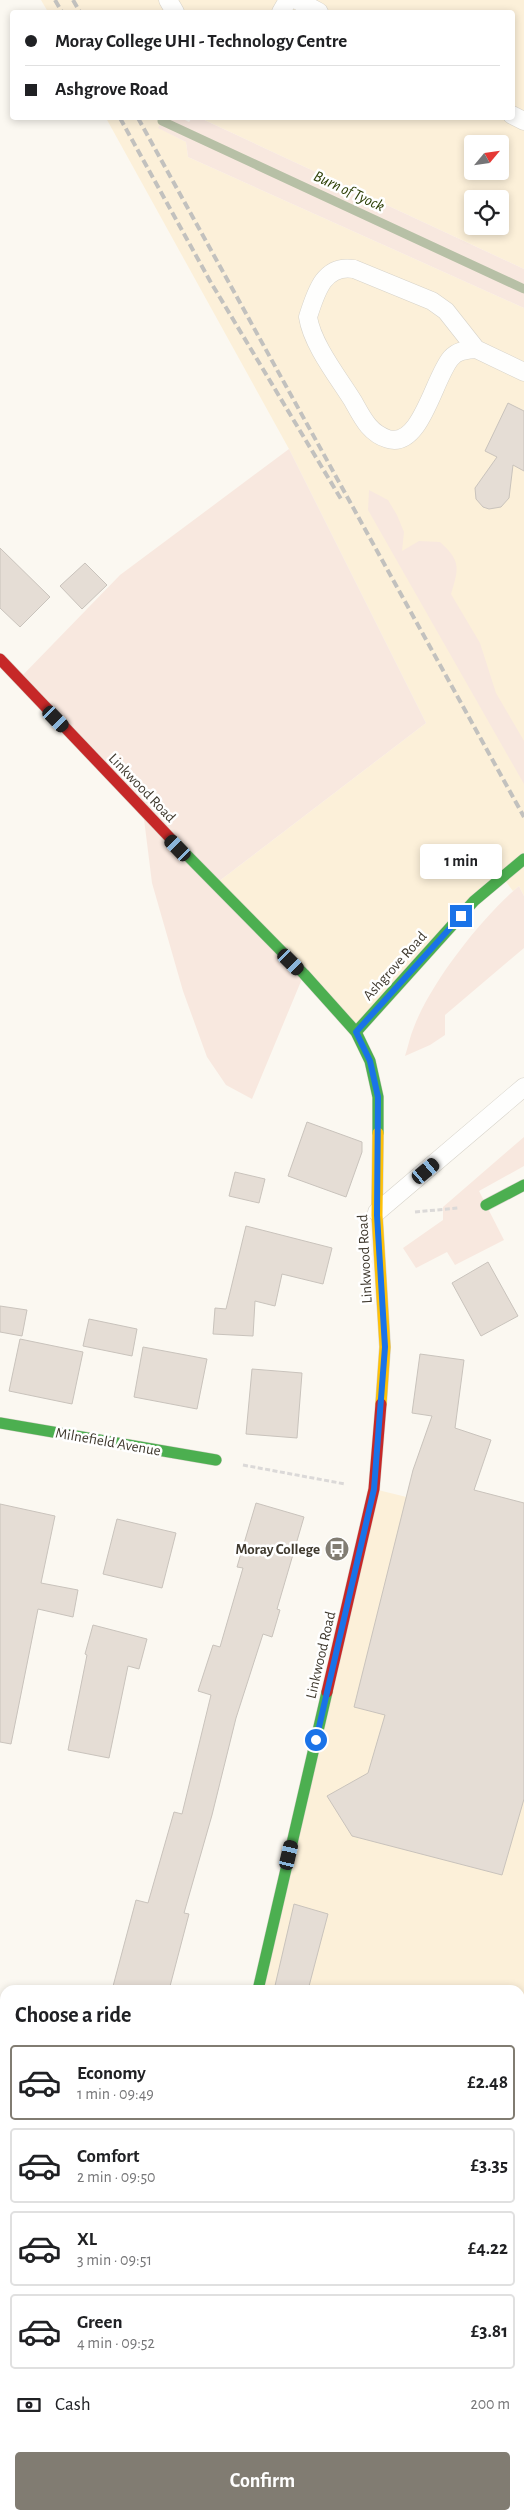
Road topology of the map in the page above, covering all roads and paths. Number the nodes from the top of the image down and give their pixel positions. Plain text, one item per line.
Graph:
1 (297, 0) edge
2 (315, 10) edge
3 (476, 350) junction
4 (524, 372) edge
5 (0, 659) edge
6 (524, 860) edge
7 (356, 1032) junction
8 (524, 1087) edge
9 (524, 1185) edge
10 (486, 1205) joint
11 (377, 1214) junction
12 (0, 1423) edge
13 (216, 1460) joint
14 (374, 1489) junction
15 (259, 1985) edge

1 - 2 lane
3 - 3 lane
3 - 4 lane
5 - 7 street, Linkwood Road
6 - 7 street, Ashgrove Road
7 - 11 street, Linkwood Road
8 - 11 lane
9 - 10 street
10 - 11 path
11 - 14 street, Linkwood Road
12 - 13 street, Milnefield Avenue
13 - 14 path
14 - 15 street, Linkwood Road

